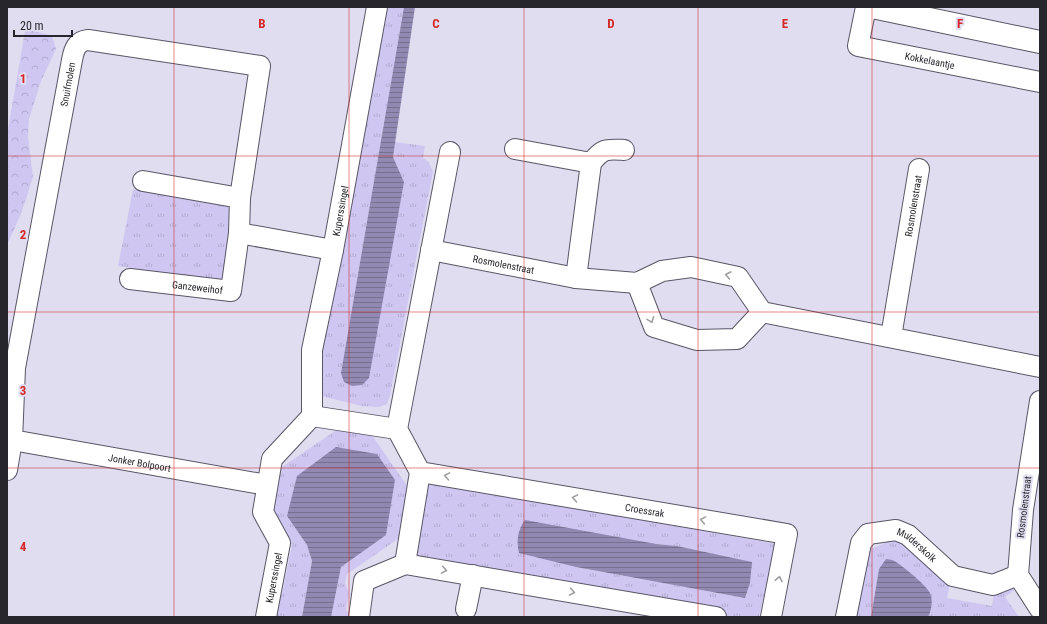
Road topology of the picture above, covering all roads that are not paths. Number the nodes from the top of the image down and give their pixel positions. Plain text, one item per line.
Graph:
1 (377, 7) edge
2 (866, 7) edge
3 (872, 7) edge
4 (1040, 42) edge
5 (1040, 82) edge
6 (515, 149) dead end
7 (624, 150) dead end
8 (450, 152) dead end
9 (591, 163) junction
10 (919, 169) dead end
11 (143, 181) dead end
12 (240, 198) junction
13 (240, 233) junction
14 (333, 250) junction
15 (431, 250) junction
16 (576, 278) junction
17 (130, 279) dead end
18 (637, 283) junction
19 (762, 312) junction
20 (891, 337) junction
21 (1040, 367) edge
22 (1040, 400) edge
23 (312, 416) junction
24 (397, 428) junction
25 (9, 440) edge
26 (7, 470) edge
27 (420, 472) junction
28 (267, 485) junction
29 (405, 564) junction
30 (473, 575) junction
31 (1018, 575) junction
32 (1040, 608) edge
33 (466, 609) dead end
34 (266, 617) edge
35 (359, 617) edge
36 (716, 617) edge
37 (771, 617) edge
38 (846, 617) edge

1 - 14 street, Kuperssingel
2 - 5 street, Kokkelaantje
3 - 4 street
6 - 9 street
7 - 9 street
8 - 15 street
9 - 16 street
10 - 20 street, Rosmolenstraat
11 - 12 street
12 - 13 street, Ganzeweihof
12 - 25 street, Snuifmolen
13 - 14 street
13 - 17 street, Ganzeweihof
14 - 23 street, Kuperssingel
15 - 16 street, Rosmolenstraat
15 - 24 street
16 - 18 street, Rosmolenstraat
19 -> 18 street
18 -> 19 street
19 - 20 street
20 - 21 street
22 - 31 street, Rosmolenstraat
23 - 24 street
23 - 28 street, Kuperssingel
24 - 27 street
25 - 26 street
25 - 28 street, Jonker Bolpoort
27 - 29 street
37 -> 27 street, Croessrak
28 - 34 street, Kuperssingel
29 -> 30 street
29 - 35 street
30 - 33 street
30 -> 36 street
31 - 32 street
31 - 38 street, Mulderskolk

